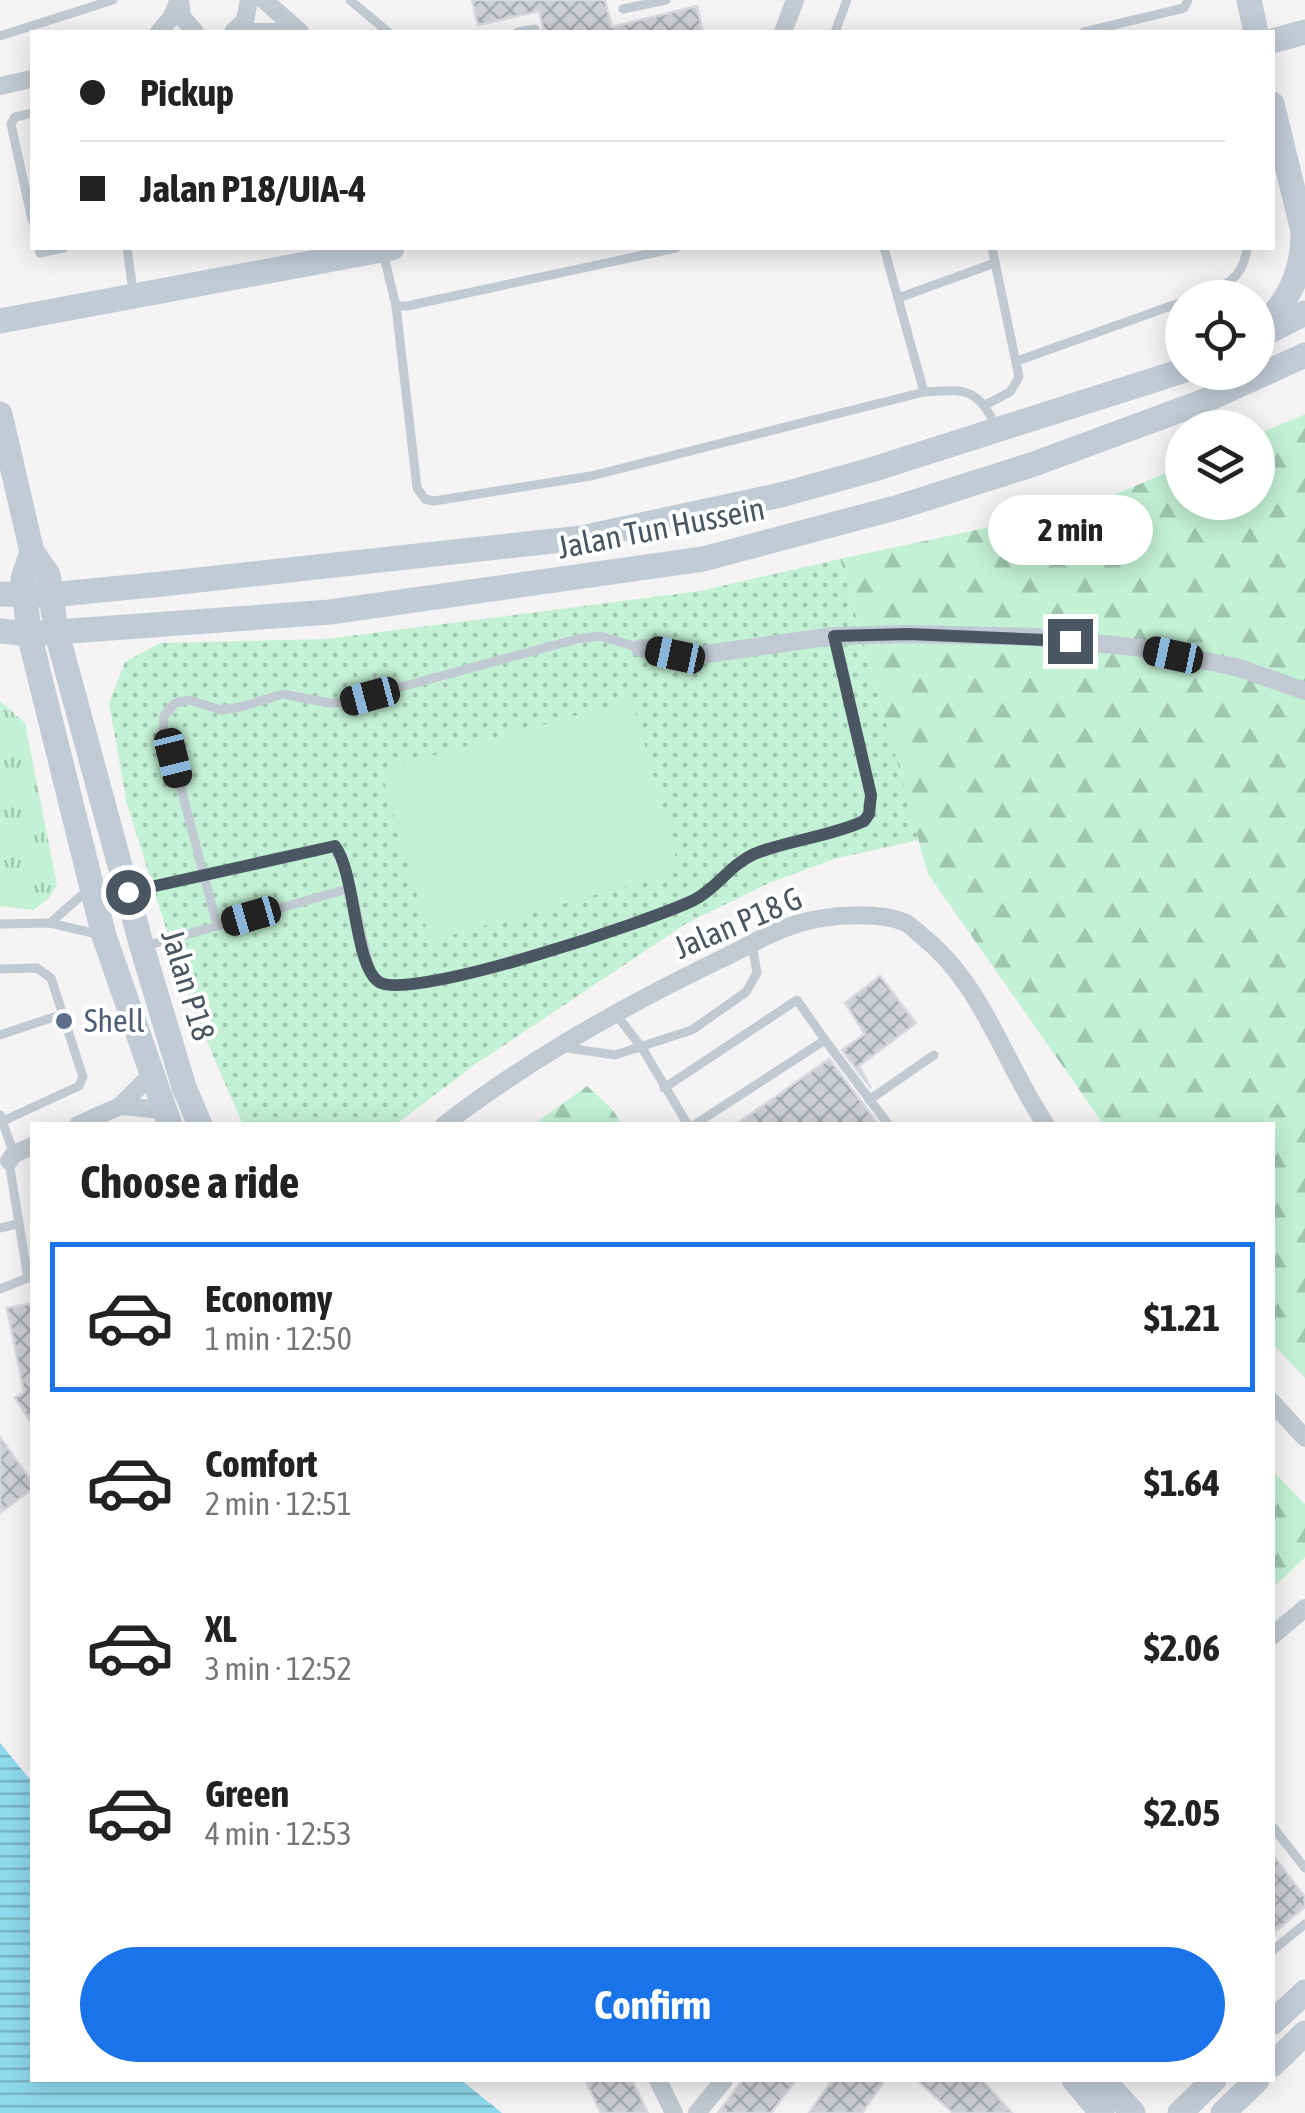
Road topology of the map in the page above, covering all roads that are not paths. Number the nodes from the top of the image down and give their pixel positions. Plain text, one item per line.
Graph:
1 (113, 0) edge
2 (179, 0) edge
3 (249, 0) edge
4 (264, 0) edge
5 (350, 0) edge
6 (666, 0) edge
7 (796, 0) edge
8 (847, 0) edge
9 (1188, 0) edge
10 (1249, 0) edge
11 (623, 9) dead end
12 (535, 29) dead end
13 (160, 30) edge
14 (193, 30) edge
15 (236, 30) edge
16 (298, 30) edge
17 (386, 30) edge
18 (529, 30) edge
19 (784, 30) edge
20 (836, 30) edge
21 (1092, 30) edge
22 (1256, 30) edge
23 (1305, 32) edge
24 (0, 36) edge
25 (1275, 40) edge
26 (30, 79) edge
27 (0, 86) edge
28 (30, 114) edge
29 (1275, 116) edge
30 (30, 210) edge
31 (1304, 237) edge
32 (126, 250) edge
33 (376, 250) edge
34 (387, 250) edge
35 (666, 250) edge
36 (885, 250) edge
37 (992, 250) edge
38 (1247, 250) edge
39 (995, 264) junction
40 (1233, 280) edge
41 (134, 294) junction
42 (898, 298) junction
43 (396, 306) junction
44 (1165, 308) edge
45 (1275, 314) edge
46 (1305, 314) edge
47 (0, 321) edge
48 (1275, 327) edge
49 (1305, 355) edge
50 (1017, 361) junction
51 (1165, 377) edge
52 (924, 392) junction
53 (985, 405) junction
54 (0, 414) edge
55 (1000, 431) junction
56 (32, 552) junction
57 (50, 594) junction
58 (12, 595) edge
59 (56, 630) junction
60 (0, 631) edge
61 (29, 634) junction
62 (834, 636) junction
63 (640, 648) joint
64 (1305, 691) edge
65 (202, 877) junction
66 (91, 887) junction
67 (350, 888) junction
68 (128, 892) junction
69 (50, 923) junction
70 (0, 924) edge
71 (217, 925) junction
72 (104, 936) junction
73 (752, 944) junction
74 (142, 947) junction
75 (0, 969) edge
76 (614, 1013) junction
77 (63, 1014) junction
78 (0, 1034) edge
79 (825, 1040) junction
80 (561, 1046) junction
81 (642, 1048) junction
82 (934, 1055) dead end
83 (150, 1075) junction
84 (664, 1088) junction
85 (869, 1100) junction
86 (120, 1106) junction
87 (1, 1118) edge
88 (166, 1118) edge
89 (85, 1122) edge
90 (199, 1122) edge
91 (448, 1122) edge
92 (689, 1122) edge
93 (696, 1122) edge
94 (886, 1122) edge
95 (1044, 1122) edge
96 (30, 1147) edge
97 (12, 1157) junction
98 (17, 1224) junction
99 (0, 1228) edge
100 (30, 1277) edge
101 (0, 1288) edge
102 (1275, 1405) edge
103 (1305, 1438) edge
104 (1305, 1608) edge
105 (1275, 1633) edge
106 (1275, 1830) edge
107 (1305, 1868) edge
108 (1305, 1924) edge
109 (1275, 1949) edge
110 (1305, 1992) edge
111 (1275, 2020) edge
112 (1305, 2033) edge
113 (1275, 2061) edge
114 (659, 2082) edge
115 (722, 2082) edge
116 (1076, 2082) edge
117 (1106, 2082) edge
118 (1212, 2082) edge
119 (1255, 2082) edge
120 (674, 2113) edge
121 (697, 2113) edge
122 (1102, 2113) edge
123 (1133, 2113) edge
124 (1180, 2113) edge
125 (1223, 2113) edge

1 - 24 lane
2 - 13 street
2 - 14 street
3 - 15 street
4 - 16 street
5 - 17 lane
6 - 11 lane
7 - 19 street
8 - 20 lane
9 - 21 lane
10 - 22 main road
12 - 18 lane
23 - 25 main road
26 - 27 street
28 - 30 lane
29 - 31 main road
31 - 45 main road
32 - 41 lane
33 - 41 main road
34 - 43 lane
35 - 43 lane
36 - 42 lane
37 - 39 lane
38 - 40 lane
39 - 42 lane
39 - 50 lane
41 - 47 main road
42 - 52 lane
43 - 52 lane
44 - 50 lane
46 - 48 main road
49 - 59 main road, Jalan Tun Hussein
50 - 53 lane
51 - 55 main road, Jalan Tun Hussein
52 - 53 lane
53 - 55 lane
54 - 56 main road
55 - 57 main road, Jalan Tun Hussein
56 - 57 main road, Jalan P18
56 - 58 main road, Jalan P18
57 - 58 main road, Jalan Tun Hussein
57 - 59 main road, Jalan P18
58 - 61 main road, Jalan P18
59 - 61 main road, Jalan Tun Hussein
59 - 68 main road, Jalan P18
60 - 61 main road, Jalan Tun Hussein
61 - 66 main road, Jalan P18
62 - 63 street
62 - 64 street
62 - 67 lane
63 - 65 lane
65 - 67 lane
65 - 68 lane
65 - 71 lane
66 - 69 lane
66 - 72 main road, Jalan P18
67 - 71 lane
68 - 74 main road, Jalan P18
69 - 70 lane
69 - 72 lane
71 - 74 lane
72 - 83 main road, Jalan P18
73 - 76 street, Jalan P18 G
73 - 81 lane
73 - 95 street, Jalan P18 G
74 - 90 main road, Jalan P18
75 - 77 lane
76 - 80 street, Jalan P18 G
76 - 81 lane
77 - 78 lane
77 - 87 lane
79 - 84 lane
79 - 85 lane
79 - 93 lane
80 - 81 lane
80 - 91 street, Jalan P18 G
81 - 84 lane
82 - 85 lane
83 - 86 street
83 - 88 main road, Jalan P18
84 - 92 lane
85 - 94 lane
86 - 88 street
86 - 89 street
87 - 97 lane
96 - 97 street
97 - 98 lane
98 - 99 lane
98 - 100 lane
100 - 101 lane
102 - 103 street
104 - 105 street
106 - 107 lane
108 - 109 lane
110 - 111 main road
112 - 113 main road
114 - 120 street
115 - 121 street
116 - 122 main road
117 - 123 main road
118 - 124 main road
119 - 125 main road

